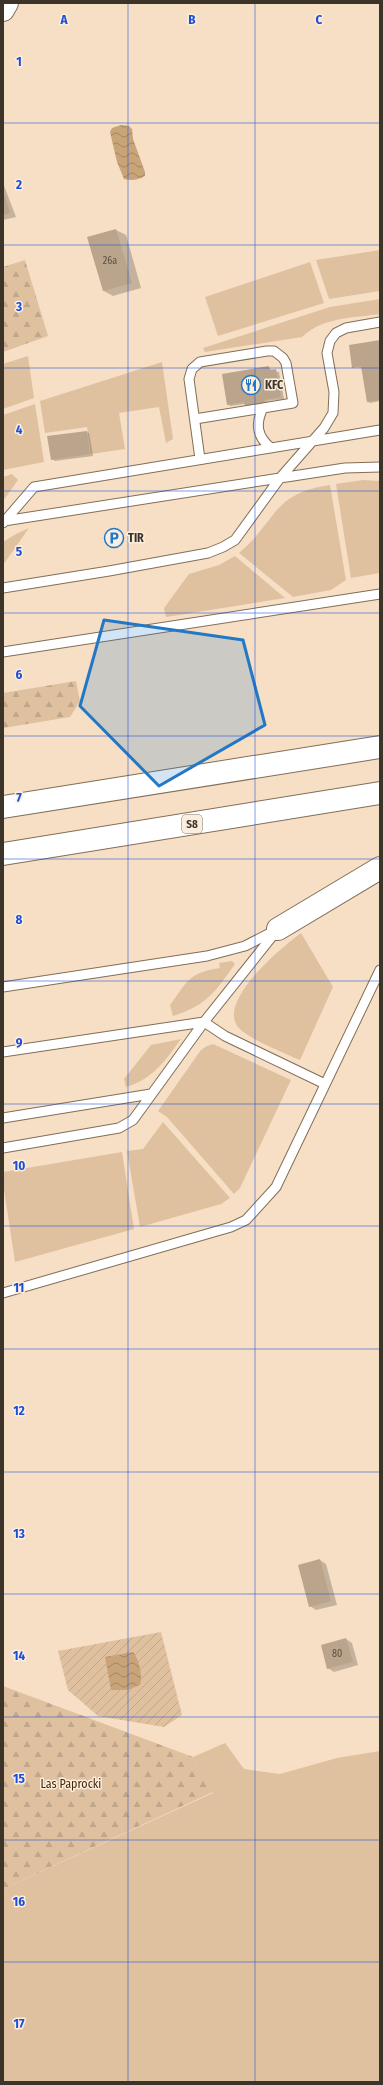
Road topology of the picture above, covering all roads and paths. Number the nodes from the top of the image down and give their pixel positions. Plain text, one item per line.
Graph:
1 (7, 3) edge
2 (3, 10) edge
3 (380, 322) edge
4 (263, 408) junction
5 (194, 419) junction
6 (380, 430) edge
7 (311, 442) junction
8 (271, 448) junction
9 (200, 459) junction
10 (380, 467) edge
11 (280, 478) junction
12 (4, 522) edge
13 (3, 588) edge
14 (380, 594) edge
15 (3, 652) edge
16 (380, 747) edge
17 (380, 793) edge
18 (3, 807) edge
19 (3, 854) edge
20 (380, 868) edge
21 (278, 929) junction
22 (380, 970) edge
23 (3, 987) edge
24 (204, 1022) junction
25 (3, 1052) edge
26 (325, 1084) junction
27 (152, 1094) junction
28 (3, 1118) edge
29 (3, 1148) edge
30 (3, 1293) edge

1 - 2 main road
3 - 7 lane
4 - 5 lane
4 - 5 lane
4 - 8 lane
5 - 9 lane
6 - 7 lane
7 - 8 lane
7 - 11 lane
8 - 9 lane
9 - 12 lane
10 - 11 lane
11 - 12 lane
11 - 13 lane
14 - 15 lane
16 - 18 main road
17 - 19 main road, S8
20 - 21 main road
21 - 23 lane
21 - 24 lane
22 - 26 lane
24 - 25 lane
24 - 26 lane
24 - 27 lane
26 - 30 lane
27 - 28 lane
27 - 29 lane

